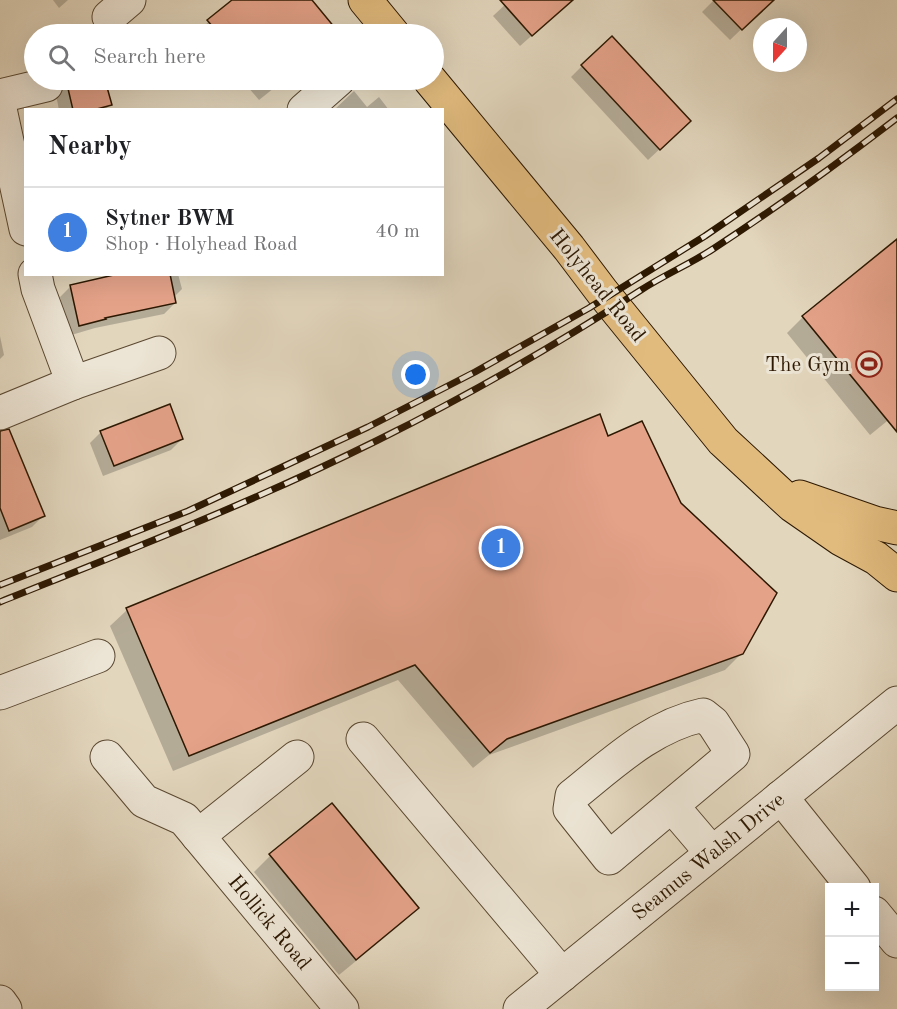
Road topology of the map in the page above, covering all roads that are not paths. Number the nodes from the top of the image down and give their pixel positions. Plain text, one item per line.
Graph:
1 (365, 0) edge
2 (382, 24) edge
3 (25, 90) edge
4 (327, 90) edge
5 (438, 90) edge
6 (0, 96) edge
7 (306, 108) edge
8 (0, 109) edge
9 (24, 220) edge
10 (35, 276) edge
11 (159, 353) dead end
12 (73, 384) junction
13 (0, 413) edge
14 (771, 486) junction
15 (897, 528) edge
16 (897, 575) edge
17 (98, 656) dead end
18 (0, 693) edge
19 (897, 703) edge
20 (363, 739) dead end
21 (107, 757) dead end
22 (297, 757) dead end
23 (781, 797) junction
24 (672, 806) junction
25 (198, 836) junction
26 (712, 853) junction
27 (850, 883) edge
28 (879, 919) edge
29 (897, 941) edge
30 (562, 975) junction
31 (0, 1002) edge
32 (5, 1009) edge
33 (342, 1009) edge
34 (520, 1009) edge

1 - 2 highway
3 - 6 street
4 - 7 street
5 - 14 highway, Holyhead Road
8 - 9 street
10 - 12 street
11 - 12 street
12 - 13 street
14 - 15 highway, Holyhead Road
14 - 16 highway, Holyhead Road
17 - 18 street
19 - 23 street, Seamus Walsh Drive
20 - 30 street
21 - 25 street, Hollick Road
22 - 25 street
23 - 26 street, Seamus Walsh Drive
23 - 27 street
24 - 24 street
24 - 26 street
25 - 33 street, Hollick Road
26 - 30 street, Seamus Walsh Drive
28 - 29 street
30 - 34 street, Seamus Walsh Drive
31 - 32 street

